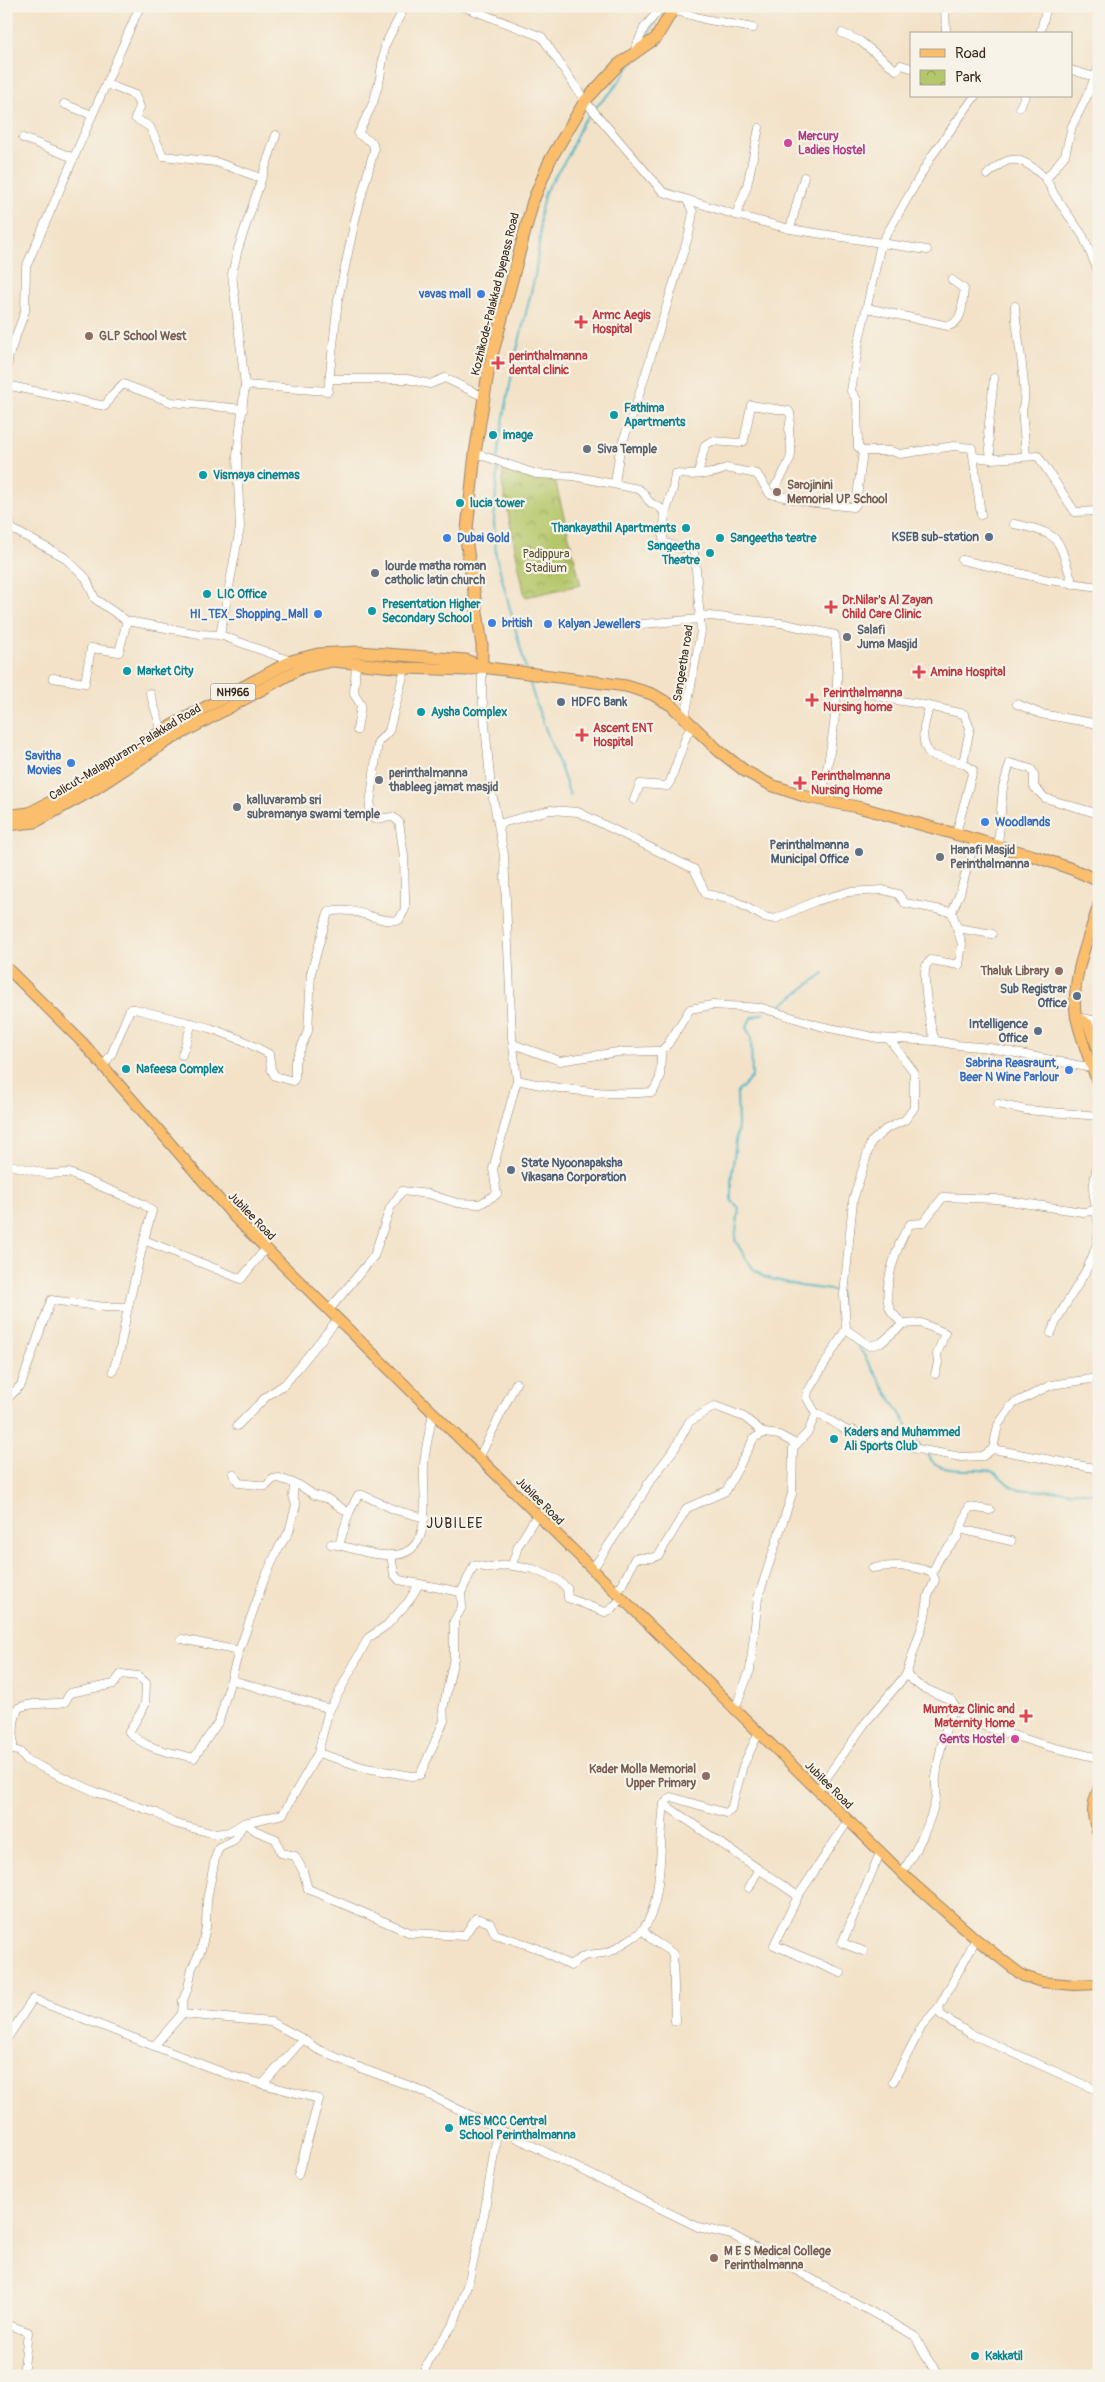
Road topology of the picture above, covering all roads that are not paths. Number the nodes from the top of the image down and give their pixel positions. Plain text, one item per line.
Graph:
1 (140, 6) edge
2 (405, 6) edge
3 (462, 6) edge
4 (659, 6) edge
5 (945, 6) edge
6 (1047, 6) edge
7 (674, 8) edge
8 (753, 28) dead end
9 (946, 32) edge
10 (1040, 32) edge
11 (842, 33) dead end
12 (638, 52) junction
13 (1099, 66) edge
14 (910, 68) edge
15 (1072, 70) edge
16 (1095, 77) junction
17 (106, 84) junction
18 (974, 98) edge
19 (1023, 98) edge
20 (64, 104) dead end
21 (591, 107) junction
22 (1020, 107) dead end
23 (92, 116) junction
24 (759, 128) dead end
25 (276, 135) dead end
26 (23, 138) dead end
27 (74, 158) junction
28 (987, 175) dead end
29 (804, 177) dead end
30 (262, 178) junction
31 (1046, 179) junction
32 (687, 200) junction
33 (736, 215) junction
34 (790, 229) junction
35 (881, 244) junction
36 (926, 250) dead end
37 (1099, 273) edge
38 (952, 280) dead end
39 (1015, 306) dead end
40 (867, 308) junction
41 (6, 375) edge
42 (994, 378) dead end
43 (330, 379) junction
44 (245, 385) junction
45 (6, 386) edge
46 (484, 396) junction
47 (243, 409) junction
48 (863, 451) junction
49 (475, 453) junction
50 (1026, 456) junction
51 (974, 457) junction
52 (991, 459) junction
53 (698, 474) junction
54 (615, 483) junction
55 (775, 486) dead end
56 (1099, 511) edge
57 (6, 514) edge
58 (665, 515) junction
59 (981, 516) dead end
60 (1014, 524) dead end
61 (962, 560) dead end
62 (1073, 584) junction
63 (1099, 588) edge
64 (700, 617) junction
65 (127, 621) junction
66 (642, 624) dead end
67 (220, 635) junction
68 (333, 657) junction
69 (291, 661) junction
70 (356, 664) junction
71 (482, 667) junction
72 (405, 668) junction
73 (53, 678) dead end
74 (866, 689) dead end
75 (150, 693) dead end
76 (1017, 704) dead end
77 (929, 706) junction
78 (689, 722) junction
79 (1099, 724) edge
80 (162, 730) junction
81 (357, 730) dead end
82 (963, 762) junction
83 (634, 800) dead end
84 (821, 800) junction
85 (1099, 814) edge
86 (6, 816) edge
87 (498, 824) junction
88 (6, 825) edge
89 (956, 834) junction
90 (975, 840) junction
91 (998, 846) junction
92 (1099, 881) edge
93 (1099, 903) edge
94 (952, 912) junction
95 (958, 928) junction
96 (992, 934) dead end
97 (6, 967) edge
98 (1076, 1017) junction
99 (1099, 1021) edge
100 (192, 1023) junction
101 (889, 1039) junction
102 (936, 1041) junction
103 (513, 1044) junction
104 (660, 1051) junction
105 (1099, 1053) edge
106 (182, 1055) dead end
107 (104, 1067) junction
108 (1092, 1068) junction
109 (517, 1080) junction
110 (1099, 1087) edge
111 (998, 1104) dead end
112 (1099, 1116) edge
113 (1099, 1149) edge
114 (6, 1164) edge
115 (1097, 1210) edge
116 (1099, 1228) edge
117 (144, 1240) junction
118 (266, 1248) junction
119 (128, 1307) junction
120 (329, 1310) junction
121 (338, 1319) junction
122 (903, 1324) junction
123 (846, 1329) junction
124 (1051, 1333) dead end
125 (113, 1371) dead end
126 (935, 1374) dead end
127 (1099, 1376) edge
128 (516, 1383) dead end
129 (6, 1400) edge
130 (433, 1412) junction
131 (816, 1414) junction
132 (237, 1426) dead end
133 (764, 1433) junction
134 (796, 1444) junction
135 (993, 1449) junction
136 (479, 1458) junction
137 (1099, 1469) edge
138 (233, 1474) dead end
139 (294, 1484) junction
140 (990, 1510) dead end
141 (349, 1513) junction
142 (537, 1515) junction
143 (425, 1518) junction
144 (960, 1529) junction
145 (1011, 1541) dead end
146 (391, 1555) junction
147 (512, 1565) junction
148 (872, 1568) dead end
149 (592, 1570) junction
150 (932, 1573) junction
151 (420, 1584) junction
152 (461, 1593) junction
153 (618, 1595) junction
154 (182, 1639) dead end
155 (239, 1650) junction
156 (906, 1675) junction
157 (232, 1680) junction
158 (955, 1706) junction
159 (330, 1709) junction
160 (735, 1709) junction
161 (759, 1732) junction
162 (10, 1748) edge
163 (318, 1753) junction
164 (1099, 1758) edge
165 (1099, 1788) edge
166 (817, 1791) junction
167 (664, 1804) junction
168 (848, 1822) junction
169 (244, 1823) junction
170 (1099, 1835) edge
171 (880, 1853) junction
172 (758, 1870) junction
173 (902, 1873) junction
174 (749, 1888) dead end
175 (798, 1896) junction
176 (643, 1929) junction
177 (976, 1939) junction
178 (863, 1951) dead end
179 (840, 1973) dead end
180 (1099, 1984) edge
181 (939, 2007) junction
182 (182, 2014) junction
183 (675, 2021) dead end
184 (7, 2039) edge
185 (303, 2039) junction
186 (154, 2046) junction
187 (894, 2082) dead end
188 (263, 2084) junction
189 (1092, 2088) dead end
190 (498, 2128) junction
191 (298, 2175) dead end
192 (6, 2324) edge
193 (22, 2376) edge
194 (422, 2376) edge
195 (943, 2376) edge

1 - 17 street
2 - 43 street
3 - 21 street
4 - 12 street
5 - 9 street
6 - 10 street
7 - 8 street
7 - 12 highway, Kozhikode-Palakkad Byepass Road
11 - 14 street
12 - 21 highway, Kozhikode-Palakkad Byepass Road
13 - 16 street
15 - 16 street
16 - 31 street
17 - 23 street
17 - 30 street
18 - 35 street
19 - 22 street
20 - 23 street
21 - 32 street
21 - 46 highway, Kozhikode-Palakkad Byepass Road
23 - 27 street
24 - 33 street
25 - 30 street
26 - 27 street
27 - 41 street
28 - 31 street
29 - 34 street
30 - 44 street
31 - 37 street
32 - 33 street
32 - 54 street
33 - 34 street
34 - 35 street
35 - 36 street
35 - 40 street
38 - 40 street
39 - 50 street
40 - 48 street
42 - 52 street
43 - 44 street
43 - 46 street
44 - 47 street
45 - 47 street
46 - 49 highway, Kozhikode-Palakkad Byepass Road
47 - 67 street
48 - 51 street
48 - 53 street, Sangeetha road
49 - 54 street
49 - 71 highway, Kozhikode-Palakkad Byepass Road
50 - 52 street
50 - 56 street
51 - 52 street
51 - 59 street
53 - 55 street
53 - 58 street, Sangeetha road
54 - 58 street
57 - 65 street
58 - 64 street, Sangeetha road
60 - 62 street
61 - 62 street
62 - 63 street
64 - 66 street
64 - 78 street, Sangeetha road
64 - 84 street
65 - 67 street
65 - 73 street
67 - 69 street
68 - 69 highway, NH966
68 - 70 highway, Calicut-Malappuram-Palakkad Road / NH966
68 - 71 highway, NH966
68 - 88 highway, Calicut-Malappuram-Palakkad Road / NH966
69 - 80 highway, NH966
70 - 72 highway, Calicut-Malappuram-Palakkad Road / NH966
70 - 81 street
71 - 72 highway, Calicut-Malappuram-Palakkad Road / NH966
71 - 78 highway, Calicut-Malappuram-Palakkad Road
71 - 87 street
72 - 100 street
74 - 77 street
75 - 80 street
76 - 79 street
77 - 82 street
77 - 82 street
78 - 83 street, Sangeetha road
78 - 84 highway, Calicut-Malappuram-Palakkad Road
80 - 86 highway, NH966
82 - 89 street
84 - 89 highway, Calicut-Malappuram-Palakkad Road
85 - 91 street
87 - 94 street
87 - 103 street
89 - 90 highway, Calicut-Malappuram-Palakkad Road
90 - 91 highway, Calicut-Malappuram-Palakkad Road
90 - 94 street
91 - 92 highway, Calicut-Malappuram-Palakkad Road
93 - 98 main road
94 - 95 street
95 - 96 street
95 - 102 street
97 - 107 main road, Jubilee Road
98 - 99 street
98 - 105 main road
98 - 108 main road
100 - 106 street
100 - 107 street
101 - 102 street
101 - 104 street
101 - 123 street
102 - 108 street
103 - 104 street
103 - 109 street
104 - 109 street
107 - 118 main road, Jubilee Road
108 - 110 main road
109 - 120 street
111 - 112 street
113 - 115 street
114 - 117 street
115 - 116 street
115 - 122 street
116 - 124 street
117 - 118 street
117 - 119 street
118 - 120 main road, Jubilee Road
119 - 125 street
119 - 129 street
120 - 121 main road, Jubilee Road
121 - 130 main road, Jubilee Road
121 - 132 street
122 - 123 street
122 - 126 street
123 - 131 street
127 - 135 street
128 - 136 street
130 - 136 main road, Jubilee Road
130 - 143 street
131 - 134 street
131 - 135 street
133 - 134 street
133 - 149 street
133 - 153 street
134 - 160 street
135 - 137 street
136 - 142 main road, Jubilee Road
138 - 139 street
139 - 141 street
139 - 155 street
140 - 144 street
141 - 143 street
141 - 146 street
142 - 147 street
142 - 149 main road, Jubilee Road
143 - 146 street
144 - 145 street
144 - 150 street
146 - 151 street
147 - 152 street
147 - 153 street
148 - 150 street
149 - 153 main road, Jubilee Road
150 - 156 street
151 - 152 street
151 - 159 street
152 - 163 street
153 - 160 main road, Jubilee Road
154 - 155 street
155 - 157 street
156 - 158 street
156 - 166 street
157 - 159 street
157 - 162 street
158 - 164 street
158 - 173 street
159 - 163 street
160 - 161 main road, Jubilee Road
161 - 166 main road, Jubilee Road
161 - 167 street
162 - 169 street
163 - 169 street
165 - 170 main road
166 - 168 main road, Jubilee Road
167 - 172 street
167 - 176 street
168 - 171 main road, Jubilee Road
168 - 175 street
169 - 176 street
169 - 182 street
171 - 173 main road, Jubilee Road
171 - 178 street
172 - 174 street
172 - 175 street
173 - 177 main road, Jubilee Road
175 - 179 street
176 - 183 street
177 - 180 main road, Jubilee Road
177 - 181 street
181 - 187 street
181 - 189 street
182 - 185 street
182 - 186 street
184 - 186 street
185 - 188 street
185 - 190 street
186 - 188 street
188 - 191 street
190 - 194 street
190 - 195 street
192 - 193 street

